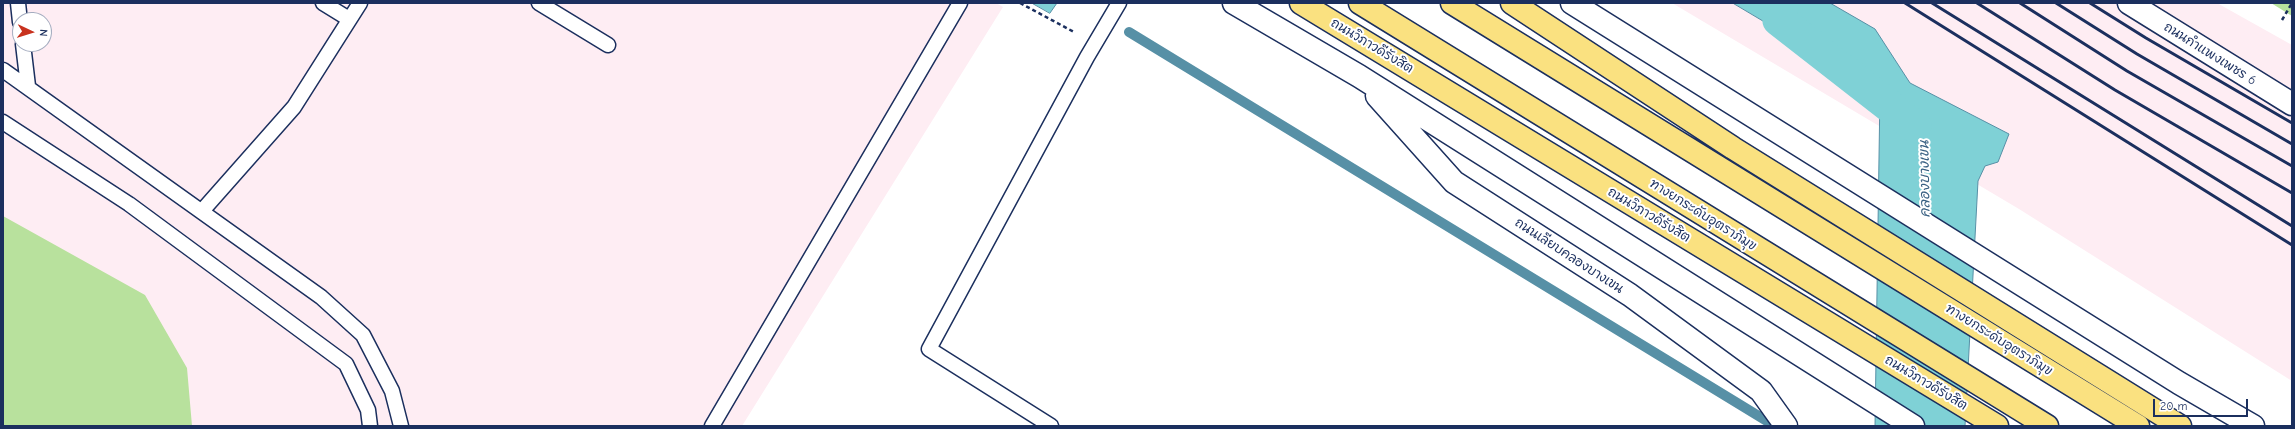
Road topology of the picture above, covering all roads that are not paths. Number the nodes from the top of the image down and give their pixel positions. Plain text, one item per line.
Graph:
1 (323, 3) edge
2 (360, 3) edge
3 (539, 3) edge
4 (960, 3) edge
5 (1119, 3) edge
6 (1234, 3) edge
7 (1300, 3) edge
8 (1360, 3) edge
9 (1452, 3) edge
10 (1512, 3) edge
11 (1572, 3) edge
12 (2129, 3) edge
13 (349, 19) junction
14 (608, 45) dead end
15 (24, 52) edge
16 (3, 70) edge
17 (1359, 76) junction
18 (28, 86) junction
19 (2292, 104) edge
20 (3, 122) edge
21 (202, 211) junction
22 (1991, 422) edge
23 (370, 426) edge
24 (401, 426) edge
25 (712, 426) edge
26 (1051, 426) edge
27 (1786, 426) edge
28 (1914, 426) edge
29 (2047, 426) edge
30 (2138, 426) edge
31 (2180, 426) edge
32 (2253, 426) edge

1 - 13 lane
2 - 13 lane
3 - 14 lane
4 - 25 lane
5 - 26 lane
6 - 17 main road
7 - 22 highway, ถนนวิภาวดีรังสิต
8 - 29 highway, ทางยกระดับอุตราภิมุข
9 - 30 highway, ทางยกระดับอุตราภิมุข
10 - 31 highway
11 - 32 main road
12 - 19 main road, ถนนกำแพงเพชร 6
13 - 21 lane
15 - 18 lane
16 - 18 lane
17 - 27 main road, ถนนเลียบคลองบางเขน
17 - 28 main road
18 - 21 lane
20 - 23 lane
21 - 24 lane

